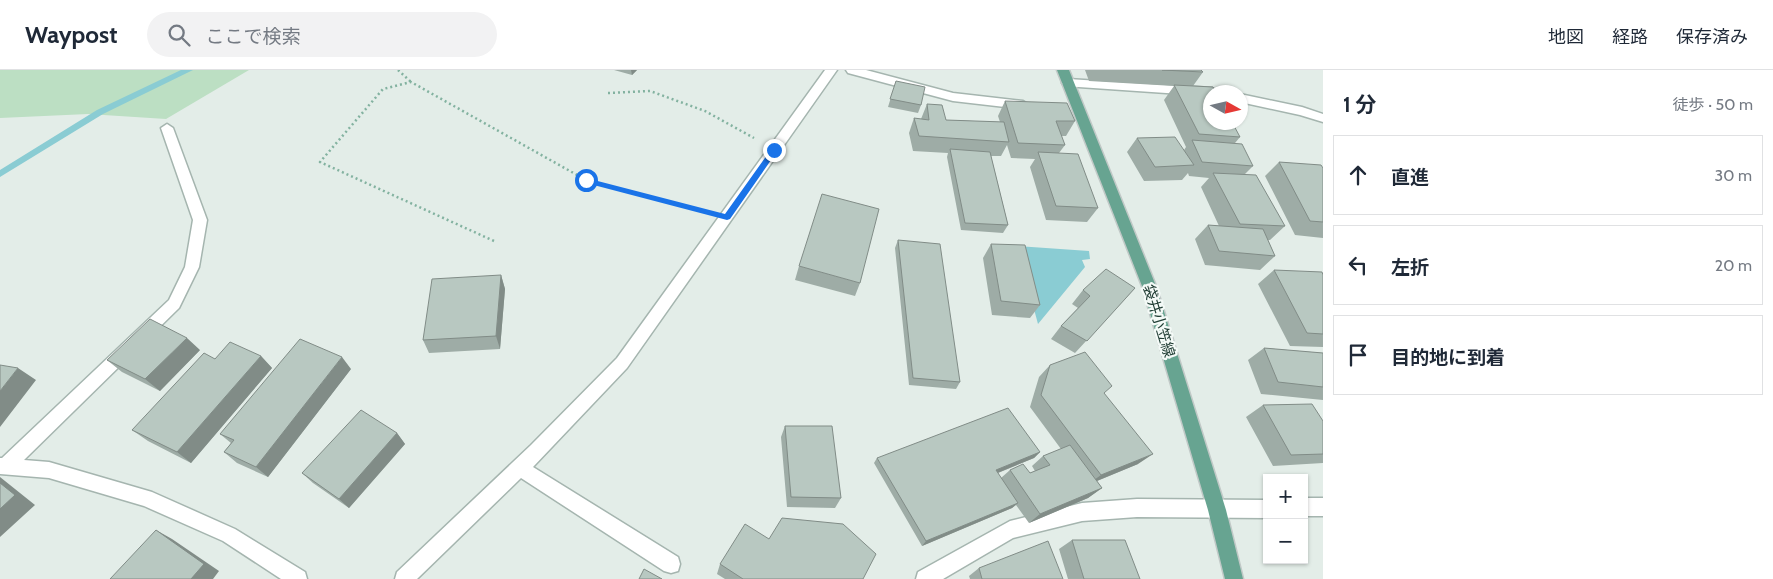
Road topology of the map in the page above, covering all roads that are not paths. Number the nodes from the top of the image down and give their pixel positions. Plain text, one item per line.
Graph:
1 (831, 70) edge
2 (852, 70) edge
3 (1066, 77) edge
4 (1203, 91) edge
5 (1248, 100) edge
6 (1031, 106) edge
7 (1323, 118) edge
8 (166, 128) dead end
9 (3, 466) edge
10 (520, 468) junction
11 (1323, 507) edge
12 (1308, 508) edge
13 (1263, 509) edge
14 (1217, 510) junction
15 (671, 564) dead end
16 (298, 579) edge
17 (404, 579) edge
18 (925, 579) edge
19 (1234, 579) edge

1 - 10 street
2 - 6 street
3 - 4 street
3 - 14 main road, 袋井小笠線
5 - 7 street
8 - 9 street
9 - 16 street
10 - 15 street
10 - 17 street
11 - 12 street
13 - 14 street
14 - 18 street
14 - 19 main road, 袋井小笠線

